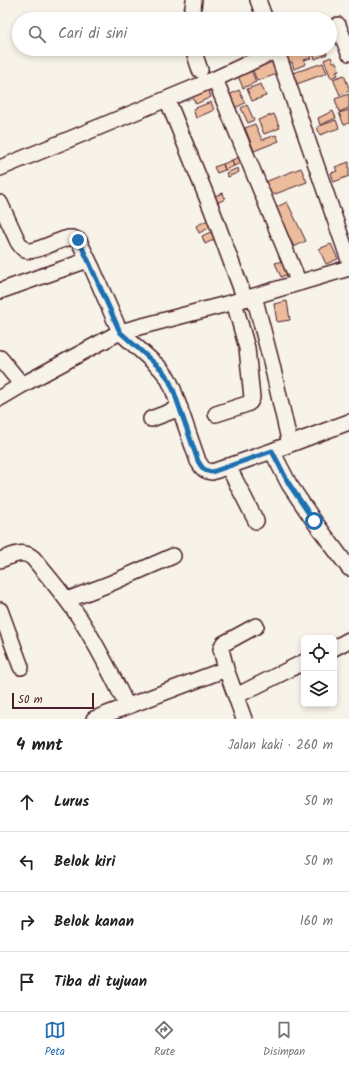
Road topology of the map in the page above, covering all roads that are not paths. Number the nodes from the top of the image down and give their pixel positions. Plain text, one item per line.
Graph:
1 (194, 0) edge
2 (258, 0) edge
3 (192, 12) edge
4 (262, 12) edge
5 (339, 25) edge
6 (349, 53) edge
7 (196, 56) edge
8 (264, 56) edge
9 (279, 56) edge
10 (200, 70) dead end
11 (215, 79) junction
12 (167, 99) junction
13 (0, 168) edge
14 (0, 203) edge
15 (88, 260) junction
16 (349, 260) edge
17 (349, 268) edge
18 (299, 283) junction
19 (0, 291) edge
20 (244, 299) junction
21 (120, 332) junction
22 (0, 358) edge
23 (22, 385) junction
24 (0, 398) edge
25 (180, 408) junction
26 (216, 414) dead end
27 (151, 419) dead end
28 (349, 422) edge
29 (290, 444) junction
30 (272, 451) junction
31 (228, 466) junction
32 (256, 521) dead end
33 (173, 556) dead end
34 (0, 560) edge
35 (349, 568) edge
36 (68, 600) junction
37 (0, 610) edge
38 (256, 626) dead end
39 (349, 640) edge
40 (337, 646) edge
41 (301, 664) edge
42 (21, 667) dead end
43 (226, 669) junction
44 (236, 696) junction
45 (127, 706) junction
46 (103, 717) edge
47 (244, 719) edge

1 - 3 street
2 - 4 street
5 - 6 street
7 - 10 street
8 - 11 street
9 - 16 street
11 - 12 street
11 - 18 street
12 - 13 street
12 - 20 street
14 - 15 street
15 - 19 street
15 - 21 street
17 - 18 street
18 - 20 street
20 - 21 street
20 - 26 street
20 - 29 street
21 - 23 street
21 - 25 street
22 - 23 street
23 - 24 street
25 - 27 street
25 - 31 street
28 - 29 street
29 - 30 street
30 - 31 street
30 - 35 street
31 - 32 street
33 - 36 street
34 - 36 street
36 - 45 street
37 - 42 street
38 - 43 street
39 - 40 street
41 - 44 street
43 - 44 street
43 - 45 street
44 - 47 street
45 - 46 street

